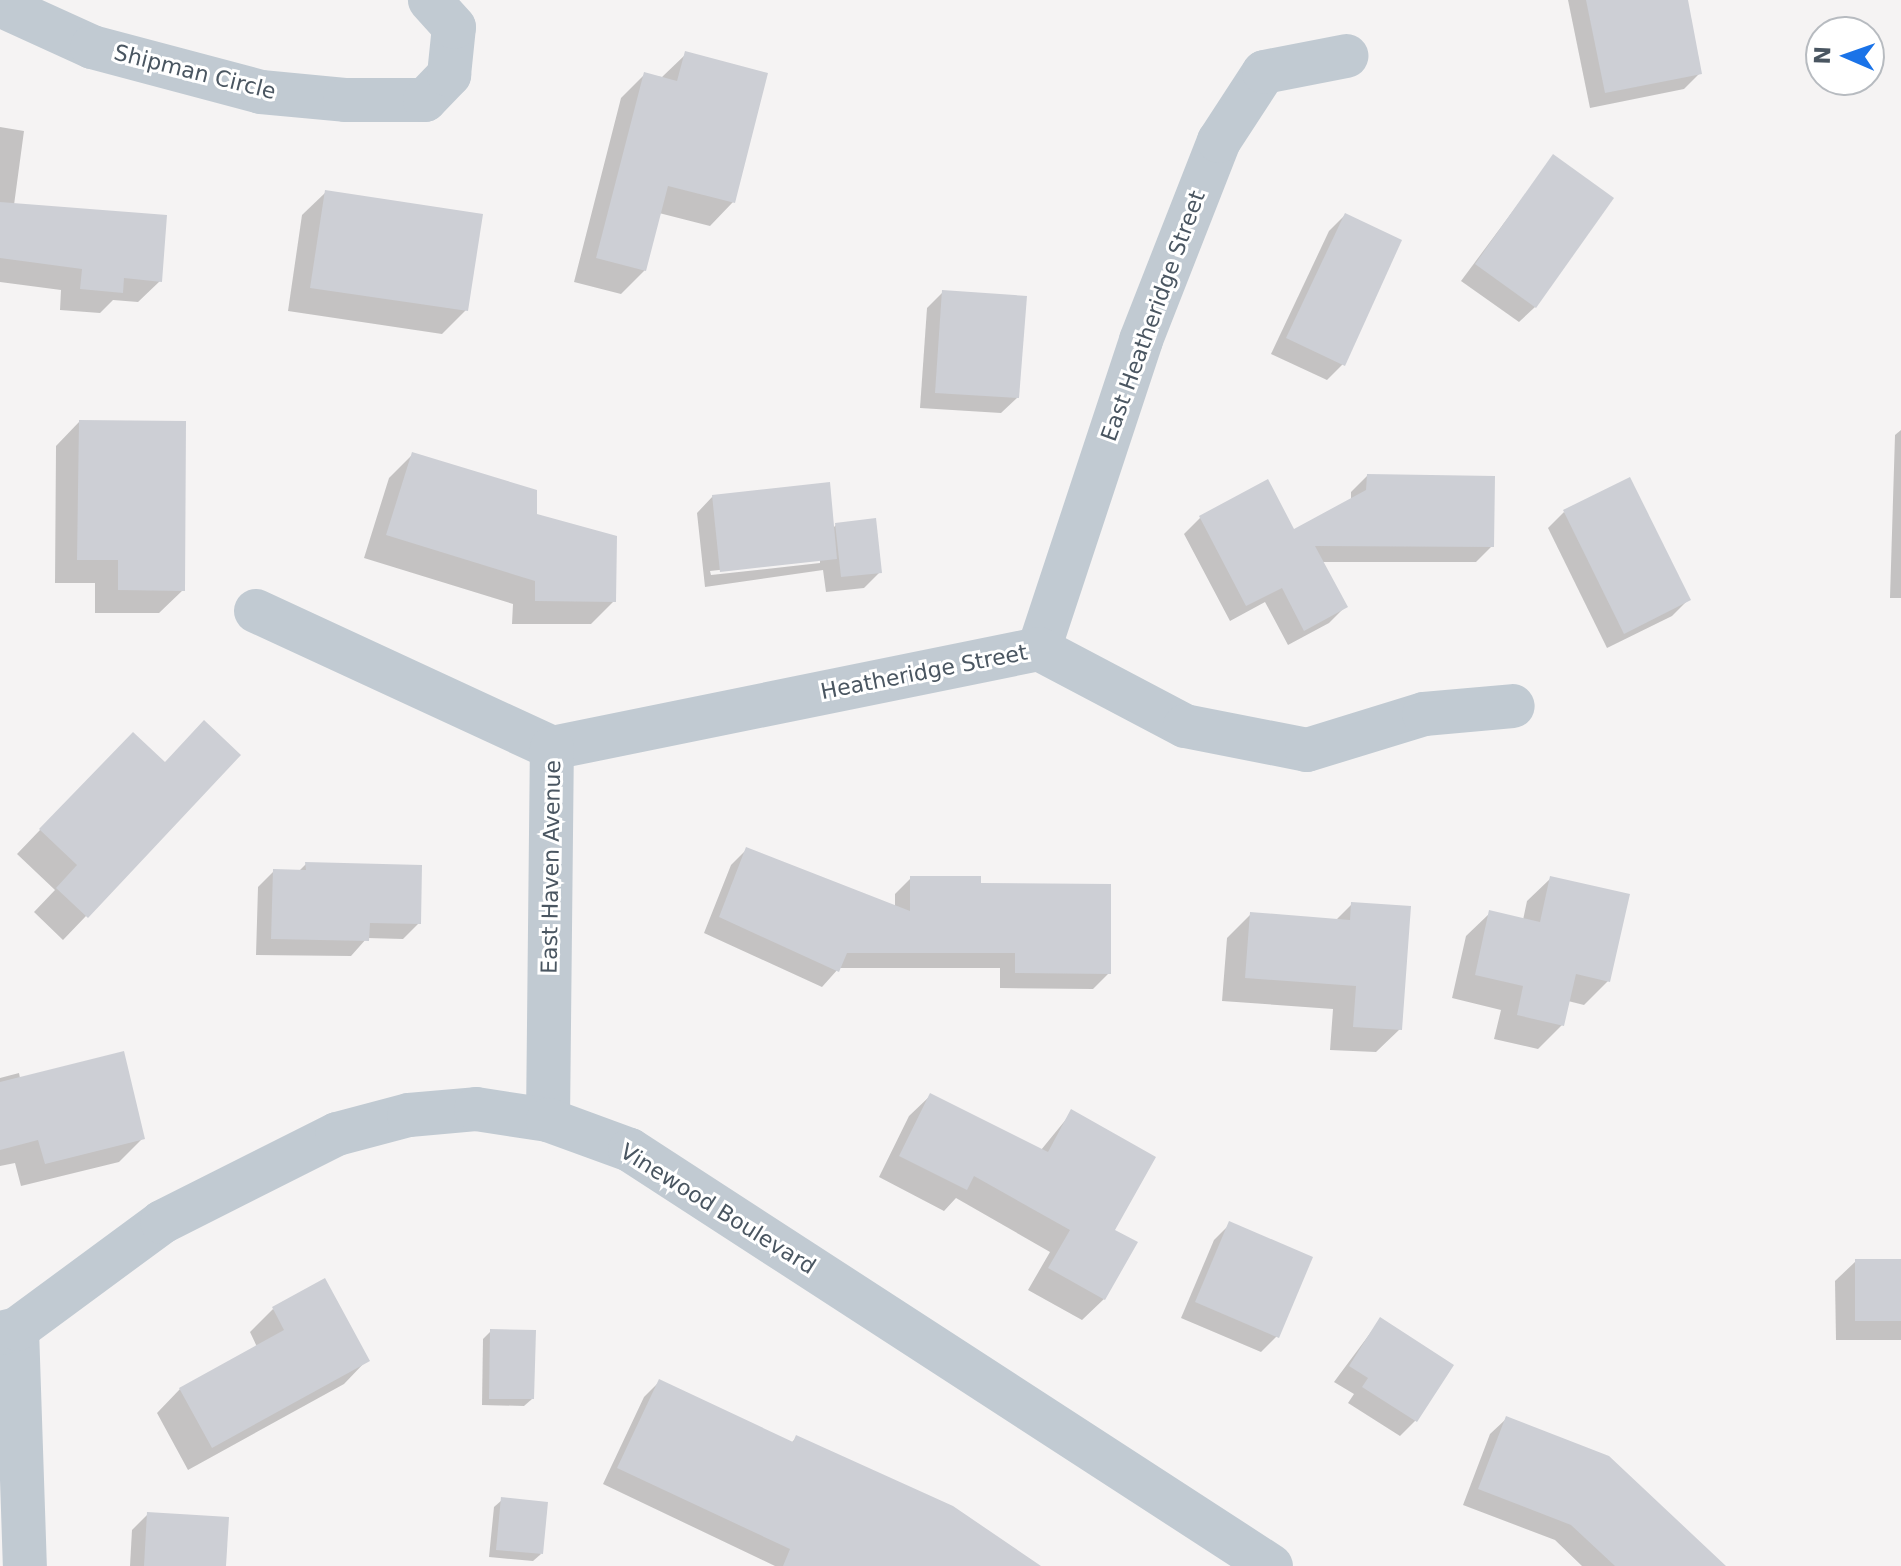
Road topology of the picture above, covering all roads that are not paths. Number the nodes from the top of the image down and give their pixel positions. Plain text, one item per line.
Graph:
1 (430, 0) edge
2 (0, 5) edge
3 (1346, 56) dead end
4 (256, 611) dead end
5 (1039, 649) junction
6 (1513, 706) dead end
7 (552, 748) junction
8 (548, 1120) junction
9 (8, 1331) edge
10 (1216, 1552) edge
11 (25, 1566) edge
12 (1271, 1566) edge

1 - 2 street, Shipman Circle
3 - 5 street, East Heatheridge Street
4 - 7 street, East Haven Avenue
5 - 6 street, Heatheridge Street
5 - 7 street, Heatheridge Street
7 - 8 street, East Haven Avenue
8 - 9 street, Vinewood Boulevard
8 - 10 street, Vinewood Boulevard
9 - 11 street
10 - 12 street, Vinewood Boulevard

